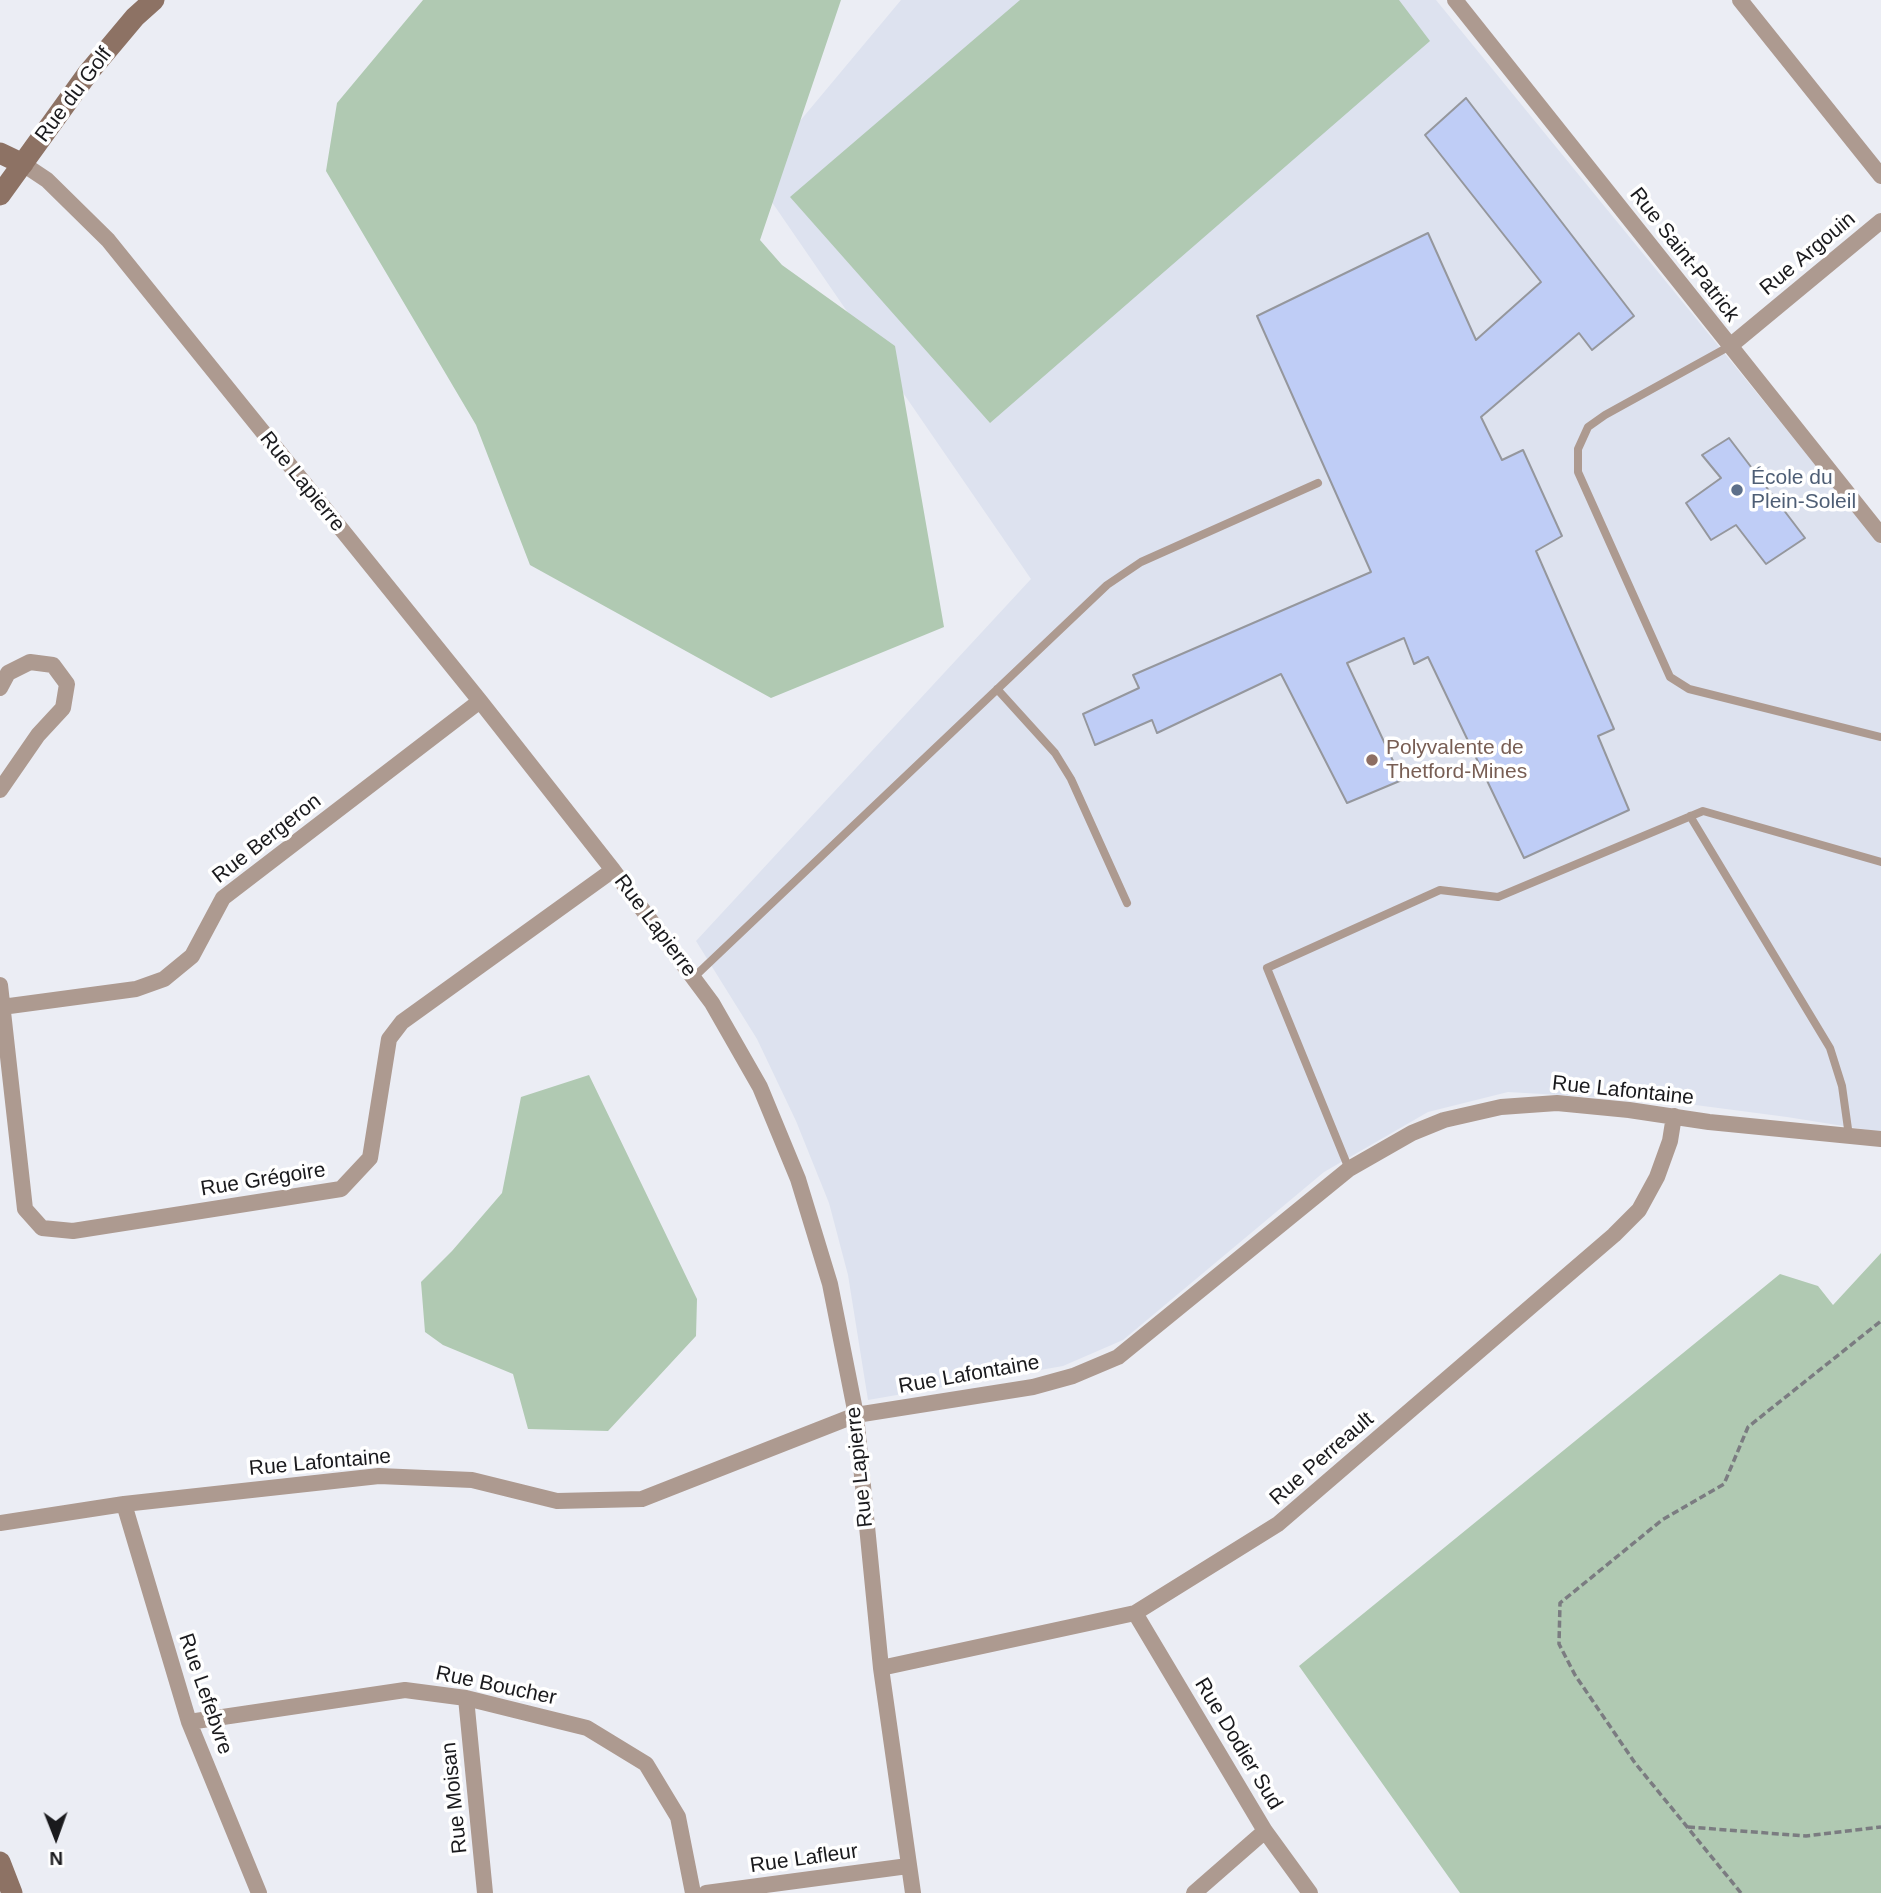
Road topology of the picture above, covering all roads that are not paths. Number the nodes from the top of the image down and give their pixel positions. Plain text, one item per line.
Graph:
1 (154, 0) edge
2 (1455, 0) edge
3 (1740, 0) edge
4 (0, 153) edge
5 (23, 164) junction
6 (1881, 176) edge
7 (0, 195) edge
8 (1881, 221) edge
9 (1730, 346) junction
10 (1318, 483) dead end
11 (1881, 536) edge
12 (0, 688) edge
13 (998, 689) junction
14 (480, 701) junction
15 (1881, 737) edge
16 (0, 790) edge
17 (1690, 816) junction
18 (1881, 862) edge
19 (613, 870) junction
20 (1127, 903) dead end
21 (693, 978) junction
22 (0, 985) edge
23 (2, 1007) junction
24 (1674, 1116) junction
25 (1849, 1136) junction
26 (1881, 1139) edge
27 (1349, 1169) junction
28 (856, 1415) junction
29 (124, 1504) junction
30 (0, 1523) edge
31 (1135, 1613) junction
32 (881, 1668) junction
33 (466, 1698) junction
34 (189, 1722) junction
35 (1265, 1831) junction
36 (0, 1862) edge
37 (908, 1866) junction
38 (12, 1893) edge
39 (259, 1893) edge
40 (485, 1893) edge
41 (692, 1893) edge
42 (706, 1893) edge
43 (913, 1893) edge
44 (1194, 1893) edge
45 (1310, 1893) edge

1 - 5 street, Rue du Golf
2 - 9 street, Rue Saint-Patrick
3 - 6 street
4 - 5 street, Rue Lapierre
5 - 7 street, Rue du Golf
5 - 14 street, Rue Lapierre
8 - 9 street, Rue Argouin
9 - 11 street, Rue Saint-Patrick
9 - 15 lane
10 - 13 lane
12 - 16 street
13 - 20 lane
13 - 21 lane
14 - 19 street, Rue Lapierre
14 - 23 street, Rue Bergeron
17 - 18 lane
17 - 25 lane
17 - 27 lane
19 - 21 street, Rue Lapierre
19 - 23 street, Rue Grégoire
21 - 28 street, Rue Lapierre
22 - 23 street, Rue Grégoire
24 - 25 street, Rue Lafontaine
24 - 27 street, Rue Lafontaine
24 - 31 street, Rue Perreault
25 - 26 street, Rue Lafontaine
27 - 28 street, Rue Lafontaine
28 - 29 street, Rue Lafontaine
28 - 32 street, Rue Lapierre
29 - 30 street, Rue Lafontaine
29 - 34 street, Rue Lefebvre
31 - 32 street, Rue Perreault
31 - 35 street, Rue Dodier Sud
32 - 37 street, Rue Lapierre
33 - 34 street, Rue Boucher
33 - 40 street, Rue Moisan
33 - 41 street, Rue Boucher
34 - 39 street, Rue Lefebvre
35 - 44 street
35 - 45 street, Rue Dodier Sud
36 - 38 street
37 - 42 street, Rue Lafleur
37 - 43 street, Rue Lapierre

